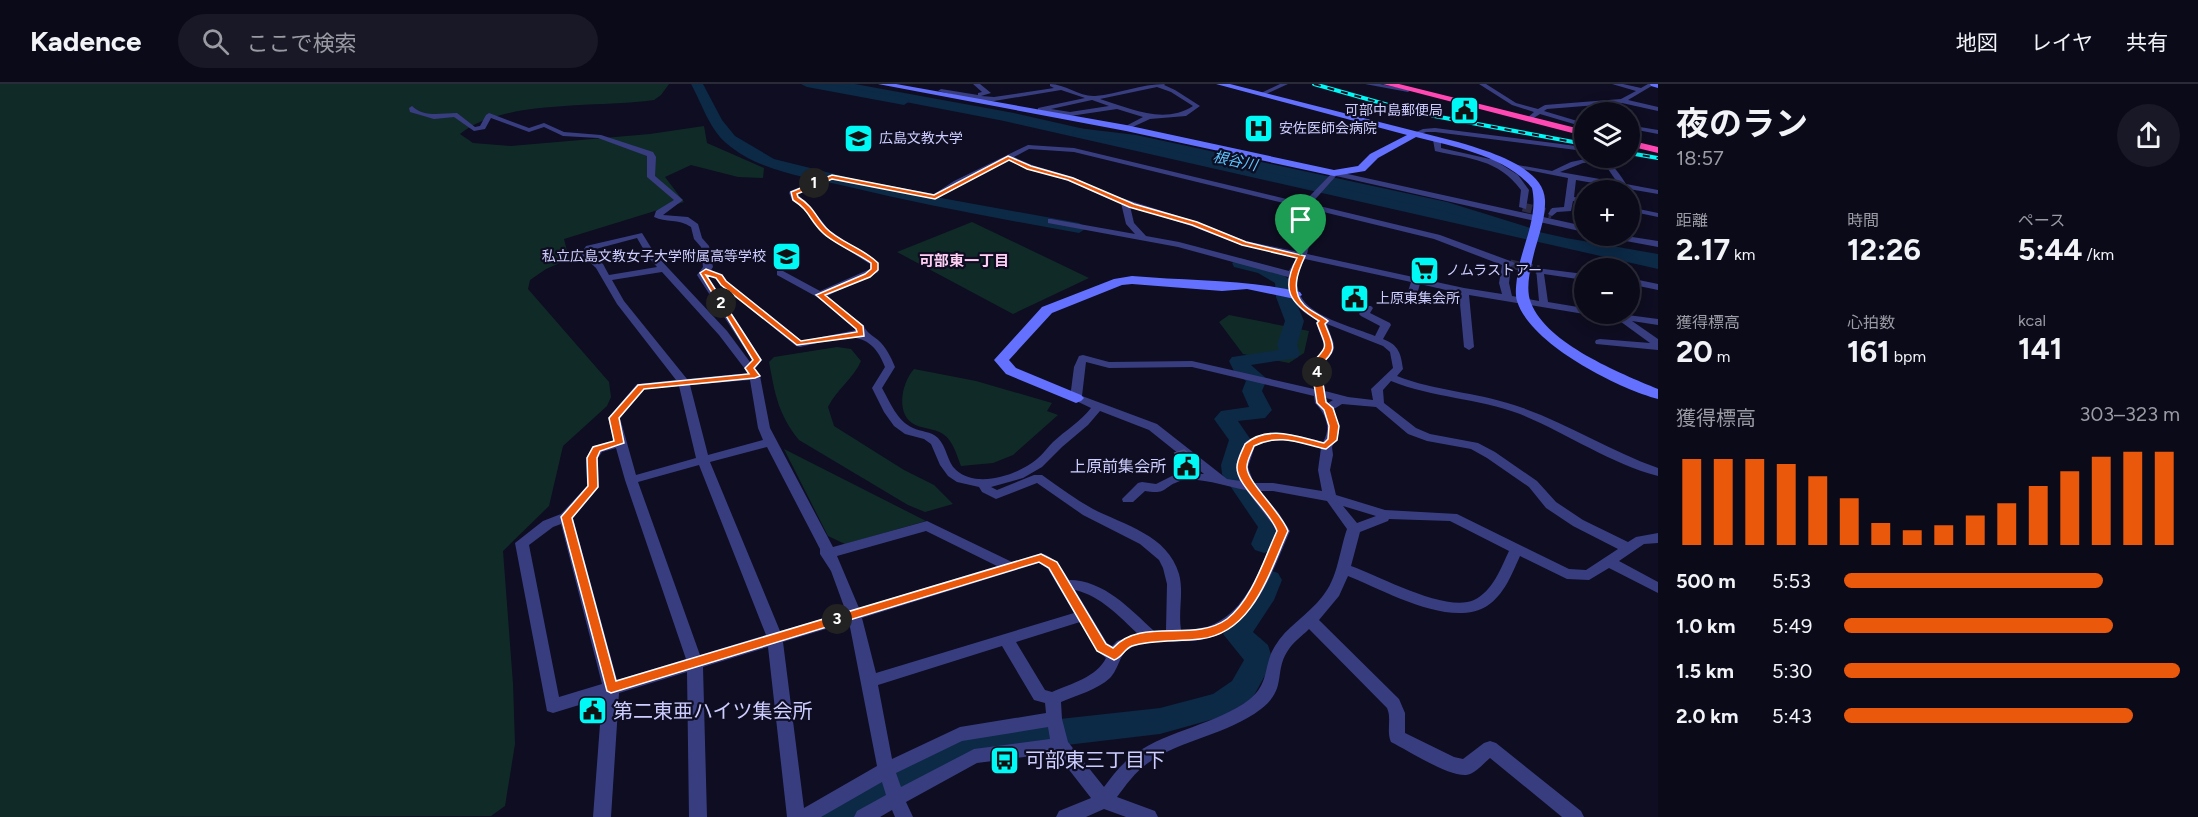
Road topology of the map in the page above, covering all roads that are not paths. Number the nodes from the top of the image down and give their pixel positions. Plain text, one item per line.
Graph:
1 (882, 84) edge
2 (976, 84) edge
3 (1220, 84) edge
4 (1285, 84) edge
5 (1368, 84) edge
6 (1388, 84) edge
7 (1482, 84) edge
8 (1615, 84) edge
9 (1655, 84) edge
10 (1052, 85) edge
11 (1160, 85) edge
12 (1064, 88) junction
13 (1408, 90) junction
14 (1642, 90) junction
15 (941, 91) dead end
16 (1262, 94) junction
17 (968, 96) junction
18 (1091, 98) junction
19 (1622, 101) junction
20 (996, 104) junction
21 (1114, 106) junction
22 (412, 108) dead end
23 (1658, 109) edge
24 (1537, 111) junction
25 (1149, 117) junction
26 (1529, 119) junction
27 (1574, 122) edge
28 (1126, 128) junction
29 (1640, 129) edge
30 (1574, 130) edge
31 (1658, 132) edge
32 (1415, 134) junction
33 (1640, 146) edge
34 (1574, 148) edge
35 (1658, 150) edge
36 (1008, 157) junction
37 (1493, 160) junction
38 (1512, 166) junction
39 (1553, 173) junction
40 (1332, 175) junction
41 (1620, 180) edge
42 (1571, 181) junction
43 (1574, 181) edge
44 (1574, 182) edge
45 (1640, 189) edge
46 (1658, 192) edge
47 (1568, 198) junction
48 (1574, 199) edge
49 (1125, 203) junction
50 (1305, 204) junction
51 (1523, 207) dead end
52 (1640, 211) edge
53 (1552, 214) dead end
54 (1658, 215) edge
55 (1536, 219) junction
56 (1051, 221) dead end
57 (1574, 227) edge
58 (1143, 238) junction
59 (1640, 241) edge
60 (1658, 244) edge
61 (1301, 256) junction
62 (663, 269) junction
63 (706, 271) junction
64 (780, 273) dead end
65 (1292, 275) junction
66 (1574, 276) edge
67 (606, 278) junction
68 (1416, 282) junction
69 (1640, 283) edge
70 (1658, 287) edge
71 (1464, 291) junction
72 (1289, 294) junction
73 (820, 295) junction
74 (1508, 299) junction
75 (1410, 301) dead end
76 (1524, 302) junction
77 (1544, 305) junction
78 (1368, 308) dead end
79 (1574, 310) edge
80 (1640, 319) edge
81 (1324, 321) junction
82 (1658, 321) edge
83 (1630, 324) edge
84 (861, 334) junction
85 (1378, 339) junction
86 (1600, 342) dead end
87 (1658, 345) edge
88 (1469, 347) dead end
89 (752, 372) junction
90 (1390, 377) junction
91 (684, 382) junction
92 (1320, 392) junction
93 (1658, 394) edge
94 (1076, 398) junction
95 (1347, 400) junction
96 (1379, 404) junction
97 (1097, 407) junction
98 (1328, 408) junction
99 (770, 442) junction
100 (619, 443) junction
101 (1326, 446) junction
102 (703, 460) junction
103 (1658, 472) edge
104 (1217, 478) junction
105 (631, 480) junction
106 (982, 482) junction
107 (1244, 487) junction
108 (1330, 497) junction
109 (1128, 499) dead end
110 (1385, 514) junction
111 (566, 517) junction
112 (1354, 529) junction
113 (1658, 538) edge
114 (1627, 548) junction
115 (1516, 550) junction
116 (827, 554) junction
117 (1611, 562) junction
118 (1010, 567) junction
119 (1342, 568) junction
120 (1064, 585) junction
121 (1658, 588) edge
122 (854, 614) junction
123 (1081, 616) junction
124 (1310, 620) junction
125 (1175, 636) junction
126 (1150, 637) junction
127 (775, 638) junction
128 (1007, 641) junction
129 (1114, 655) junction
130 (694, 662) junction
131 (868, 682) junction
132 (611, 688) junction
133 (1053, 699) junction
134 (1057, 732) junction
135 (890, 784) junction
136 (1104, 801) junction
137 (603, 817) edge
138 (699, 817) edge
139 (796, 817) edge
140 (805, 817) edge
141 (863, 817) edge
142 (904, 817) edge
143 (1065, 817) edge
144 (1149, 817) edge
145 (1575, 817) edge

1 - 20 street
2 - 17 street
3 - 16 street
4 - 16 street
5 - 13 street
6 - 13 highway
7 - 24 street
8 - 14 street
9 - 14 street
10 - 12 street
11 - 18 street
11 - 25 street
12 - 17 street
12 - 18 street
13 - 26 highway
14 - 19 street
15 - 17 street
16 - 32 street
17 - 20 street
18 - 21 street
18 - 21 street
19 - 23 street
19 - 24 street
20 - 28 street
21 - 25 street
22 - 63 street
24 - 26 street
24 - 27 street
25 - 28 street
26 - 30 highway
28 - 40 street
29 - 31 street
32 - 34 street
32 - 37 street
32 - 40 street
33 - 35 highway
36 - 49 street
36 - 50 street
36 - 73 street
37 - 38 street
37 - 51 street
38 - 39 street
38 - 55 street
39 - 41 street
39 - 42 street
40 - 50 street
40 - 55 street
42 - 43 street
42 - 44 street
42 - 47 street
45 - 46 street
47 - 48 street
47 - 53 street
49 - 58 street
49 - 61 street
50 - 61 street
50 - 74 street
52 - 54 street
55 - 57 street
55 - 76 street
56 - 58 street
58 - 65 street
59 - 60 street
61 - 65 street
61 - 68 street
62 - 67 street
62 - 67 street
62 - 89 street
63 - 84 street
63 - 89 street
64 - 73 street
65 - 72 street
66 - 77 street
67 - 91 street
68 - 71 street
68 - 75 street
69 - 70 street
71 - 74 street
71 - 88 street
72 - 81 street
72 - 94 street
73 - 84 street
74 - 76 street
76 - 77 street
76 - 93 street
77 - 79 street
78 - 85 street
80 - 82 street
81 - 85 street
81 - 92 street
83 - 87 street
84 - 106 street
85 - 90 street
86 - 87 street
89 - 91 street
89 - 99 street
90 - 96 street
90 - 103 street
91 - 100 street
91 - 102 street
92 - 94 street
92 - 95 street
92 - 98 street
94 - 97 street
95 - 96 street
95 - 98 street
96 - 114 street
97 - 104 street
97 - 106 street
98 - 101 street
99 - 102 street
99 - 116 street
100 - 105 street
100 - 111 street
101 - 107 street
101 - 108 street
102 - 105 street
102 - 127 street
104 - 107 street
104 - 109 street
105 - 130 street
106 - 125 street
107 - 108 street
107 - 125 street
108 - 110 street
108 - 112 street
110 - 112 street
110 - 115 street
111 - 132 street
111 - 132 street
112 - 119 street
113 - 114 street
114 - 117 street
115 - 117 street
115 - 119 street
116 - 118 street
116 - 122 street
117 - 121 street
118 - 120 street
118 - 122 street
119 - 124 street
120 - 123 street
120 - 126 street
122 - 127 street
122 - 131 street
123 - 128 street
123 - 129 street
124 - 136 street
124 - 145 street
125 - 126 street
126 - 129 street
127 - 130 street
127 - 139 street
128 - 131 street
128 - 133 street
129 - 133 street
130 - 132 street
130 - 138 street
131 - 135 street
132 - 137 street
133 - 134 street
134 - 135 street
134 - 135 street
134 - 136 street
135 - 140 street
135 - 141 street
135 - 142 street
136 - 143 street
136 - 144 street

